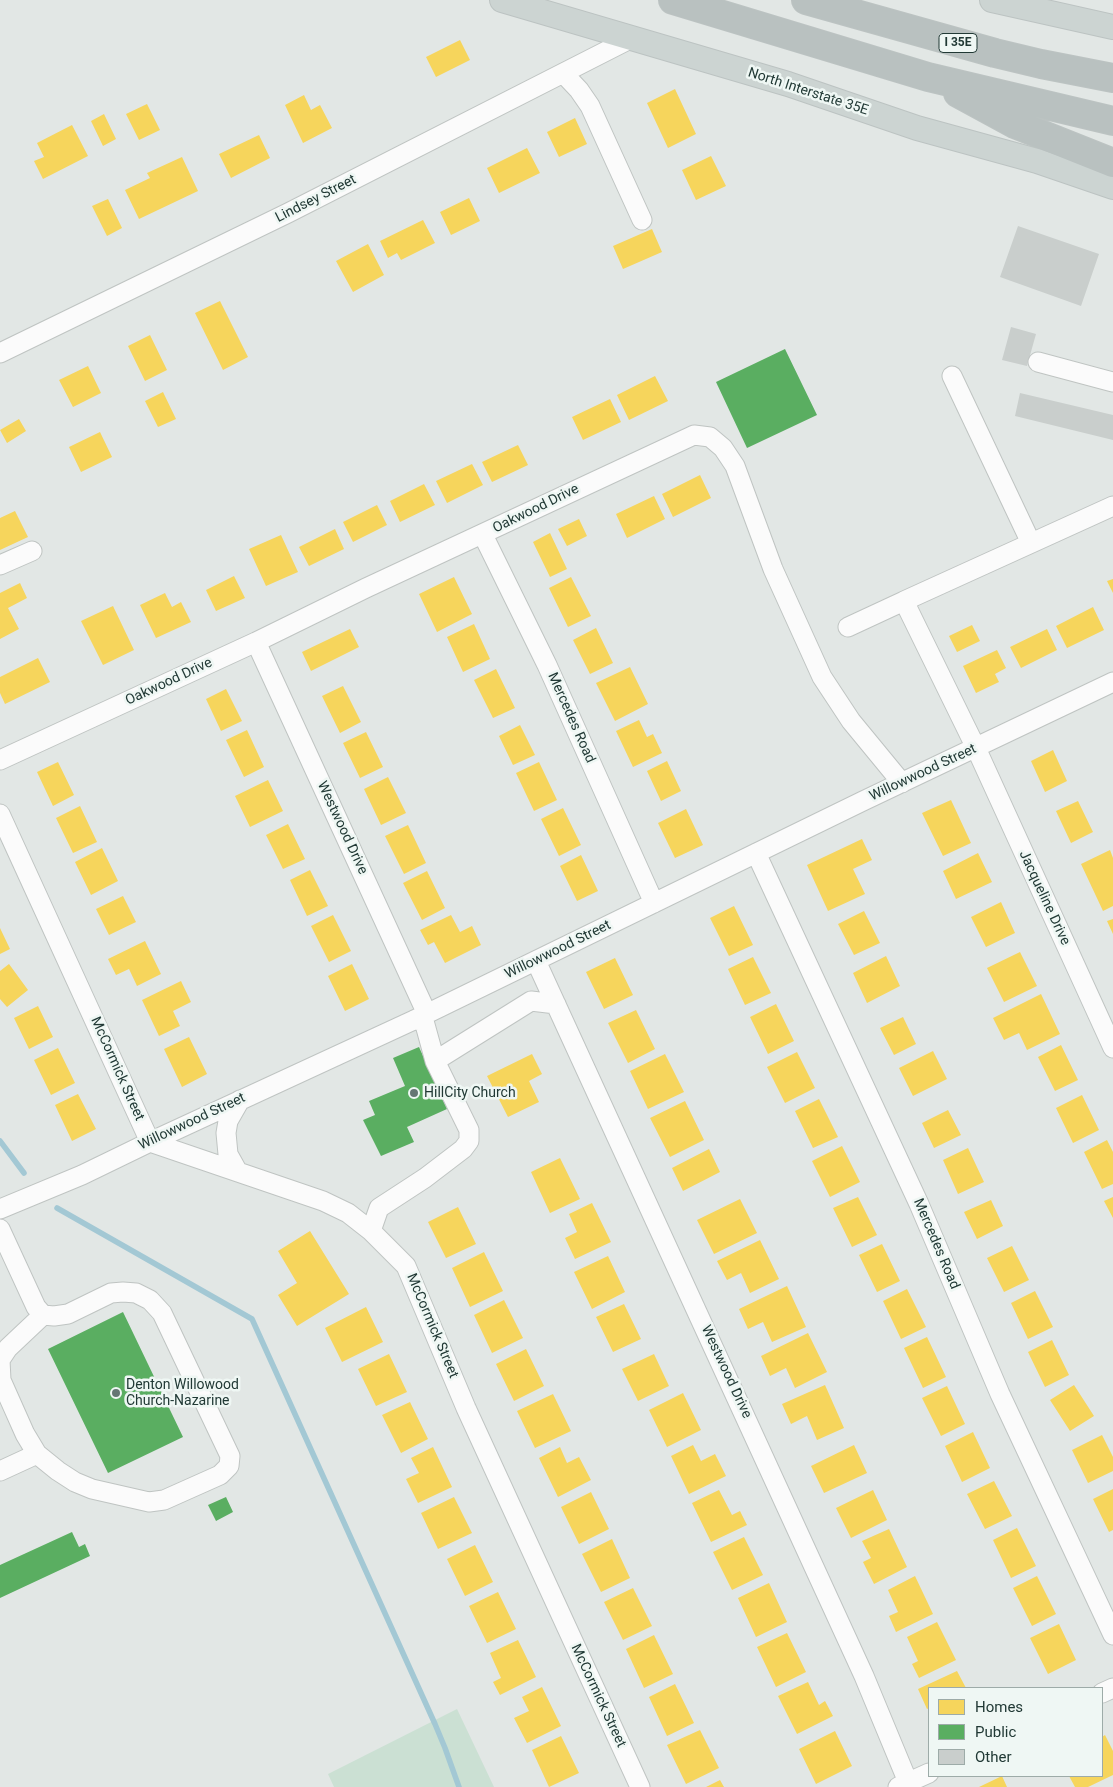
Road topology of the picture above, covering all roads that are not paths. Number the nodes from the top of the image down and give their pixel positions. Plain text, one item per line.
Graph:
1 (502, 0) edge
2 (674, 0) edge
3 (806, 0) edge
4 (992, 0) edge
5 (1113, 27) edge
6 (630, 39) junction
7 (563, 73) junction
8 (928, 77) junction
9 (1113, 78) edge
10 (1113, 121) edge
11 (1113, 163) edge
12 (1113, 186) edge
13 (642, 220) dead end
14 (0, 353) edge
15 (1038, 362) dead end
16 (952, 376) dead end
17 (1113, 382) edge
18 (1113, 506) edge
19 (483, 535) junction
20 (1031, 543) junction
21 (32, 550) dead end
22 (0, 565) edge
23 (904, 601) junction
24 (848, 627) dead end
25 (256, 642) junction
26 (1113, 682) edge
27 (976, 748) junction
28 (0, 760) edge
29 (902, 783) junction
30 (0, 814) edge
31 (756, 853) junction
32 (654, 903) junction
33 (536, 961) junction
34 (556, 1004) junction
35 (421, 1017) junction
36 (1113, 1048) edge
37 (435, 1061) junction
38 (240, 1100) junction
39 (150, 1142) junction
40 (238, 1172) junction
41 (0, 1209) edge
42 (0, 1229) edge
43 (371, 1231) junction
44 (43, 1314) junction
45 (7, 1413) edge
46 (37, 1454) junction
47 (0, 1471) edge
48 (1113, 1635) edge
49 (928, 1774) edge
50 (905, 1786) edge
51 (640, 1787) edge

1 - 6 main road, North Interstate 35E
2 - 8 highway
3 - 9 highway, I 35E
4 - 5 main road
6 - 7 street, Lindsey Street
6 - 12 main road, North Interstate 35E
7 - 13 street
7 - 14 street, Lindsey Street
8 - 10 highway
8 - 11 highway
15 - 17 street
16 - 20 street
18 - 20 street
19 - 25 street, Oakwood Drive
19 - 29 street, Oakwood Drive
19 - 32 street, Mercedes Road
20 - 23 street
21 - 22 street
23 - 24 street
23 - 27 street, Jacqueline Drive
25 - 28 street, Oakwood Drive
25 - 35 street, Westwood Drive
26 - 27 street, Willowwood Street
27 - 29 street, Willowwood Street
27 - 36 street, Jacqueline Drive
29 - 31 street, Willowwood Street
30 - 39 street, McCormick Street
31 - 32 street, Willowwood Street
31 - 48 street, Mercedes Road
32 - 33 street, Willowwood Street
33 - 34 street, Westwood Drive
33 - 35 street, Willowwood Street
34 - 37 street
34 - 50 street, Westwood Drive
35 - 37 street, Westwood Drive
35 - 38 street, Willowwood Street
37 - 43 street
38 - 39 street, Willowwood Street
38 - 40 street
39 - 40 street, McCormick Street
39 - 41 street, Willowwood Street
40 - 43 street, McCormick Street
42 - 44 street
43 - 51 street, McCormick Street
44 - 45 street
44 - 46 street
45 - 46 street
46 - 47 street
49 - 50 street

